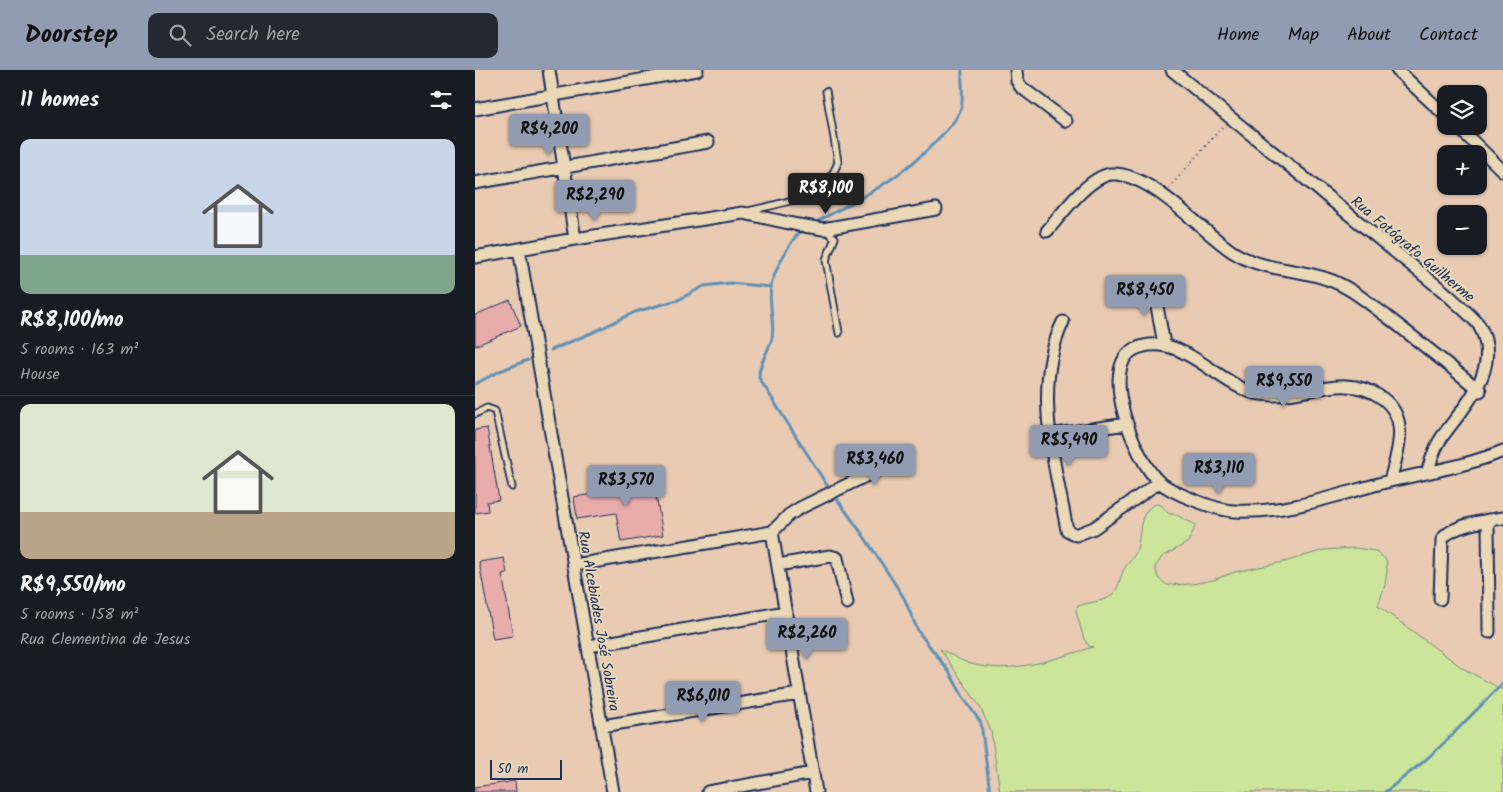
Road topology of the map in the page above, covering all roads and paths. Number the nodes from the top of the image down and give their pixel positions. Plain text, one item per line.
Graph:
1 (549, 70) edge
2 (697, 70) edge
3 (1016, 70) edge
4 (1397, 70) edge
5 (1177, 72) edge
6 (827, 91) dead end
7 (553, 96) junction
8 (1437, 108) edge
9 (475, 109) edge
10 (1230, 118) junction
11 (1066, 122) dead end
12 (1466, 135) edge
13 (708, 142) dead end
14 (564, 166) junction
15 (1503, 171) edge
16 (475, 183) edge
17 (1163, 196) junction
18 (936, 209) dead end
19 (743, 213) junction
20 (823, 229) junction
21 (1047, 231) dead end
22 (575, 239) junction
23 (519, 249) junction
24 (475, 257) edge
25 (1153, 285) dead end
26 (1063, 322) dead end
27 (839, 333) dead end
28 (1164, 344) junction
29 (1479, 391) junction
30 (475, 414) edge
31 (1127, 424) junction
32 (1049, 435) junction
33 (1503, 451) edge
34 (900, 458) dead end
35 (1427, 473) junction
36 (1390, 481) junction
37 (1159, 482) junction
38 (512, 487) dead end
39 (1503, 518) edge
40 (1488, 520) junction
41 (772, 532) junction
42 (575, 565) junction
43 (778, 565) junction
44 (1440, 599) dead end
45 (847, 604) dead end
46 (786, 612) junction
47 (1489, 632) dead end
48 (589, 646) junction
49 (799, 694) junction
50 (602, 726) junction
51 (813, 773) junction
52 (613, 792) edge
53 (708, 792) edge
54 (816, 792) edge

1 - 7 street
2 - 7 street
3 - 11 street
4 - 8 street
5 - 10 street, Rua Fotógrafo Guilherme
6 - 19 lane
7 - 9 street
7 - 14 street
10 - 17 path
10 - 29 street, Rua Fotógrafo Guilherme
12 - 15 street
13 - 14 street
14 - 16 street
14 - 22 street
17 - 21 street
17 - 29 street
18 - 20 street
19 - 20 street
19 - 22 street
20 - 27 lane
22 - 23 street
23 - 24 street
23 - 42 street, Rua Alcebiades José Sobreira
25 - 28 street
26 - 32 street
28 - 31 street
28 - 36 street
29 - 35 street, Rua Fotógrafo Guilherme
30 - 38 lane
31 - 32 street
31 - 37 street
32 - 37 street
33 - 35 street
34 - 41 street
35 - 36 street
36 - 37 street
39 - 40 street
40 - 44 street
40 - 47 street
41 - 42 street
41 - 43 street
42 - 48 street, Rua Alcebiades José Sobreira
43 - 45 street
43 - 46 street
46 - 48 street
46 - 49 street
48 - 50 street, Rua Alcebiades José Sobreira
49 - 50 street
49 - 51 street
50 - 52 street, Rua Alcebiades José Sobreira
51 - 53 street
51 - 54 street

